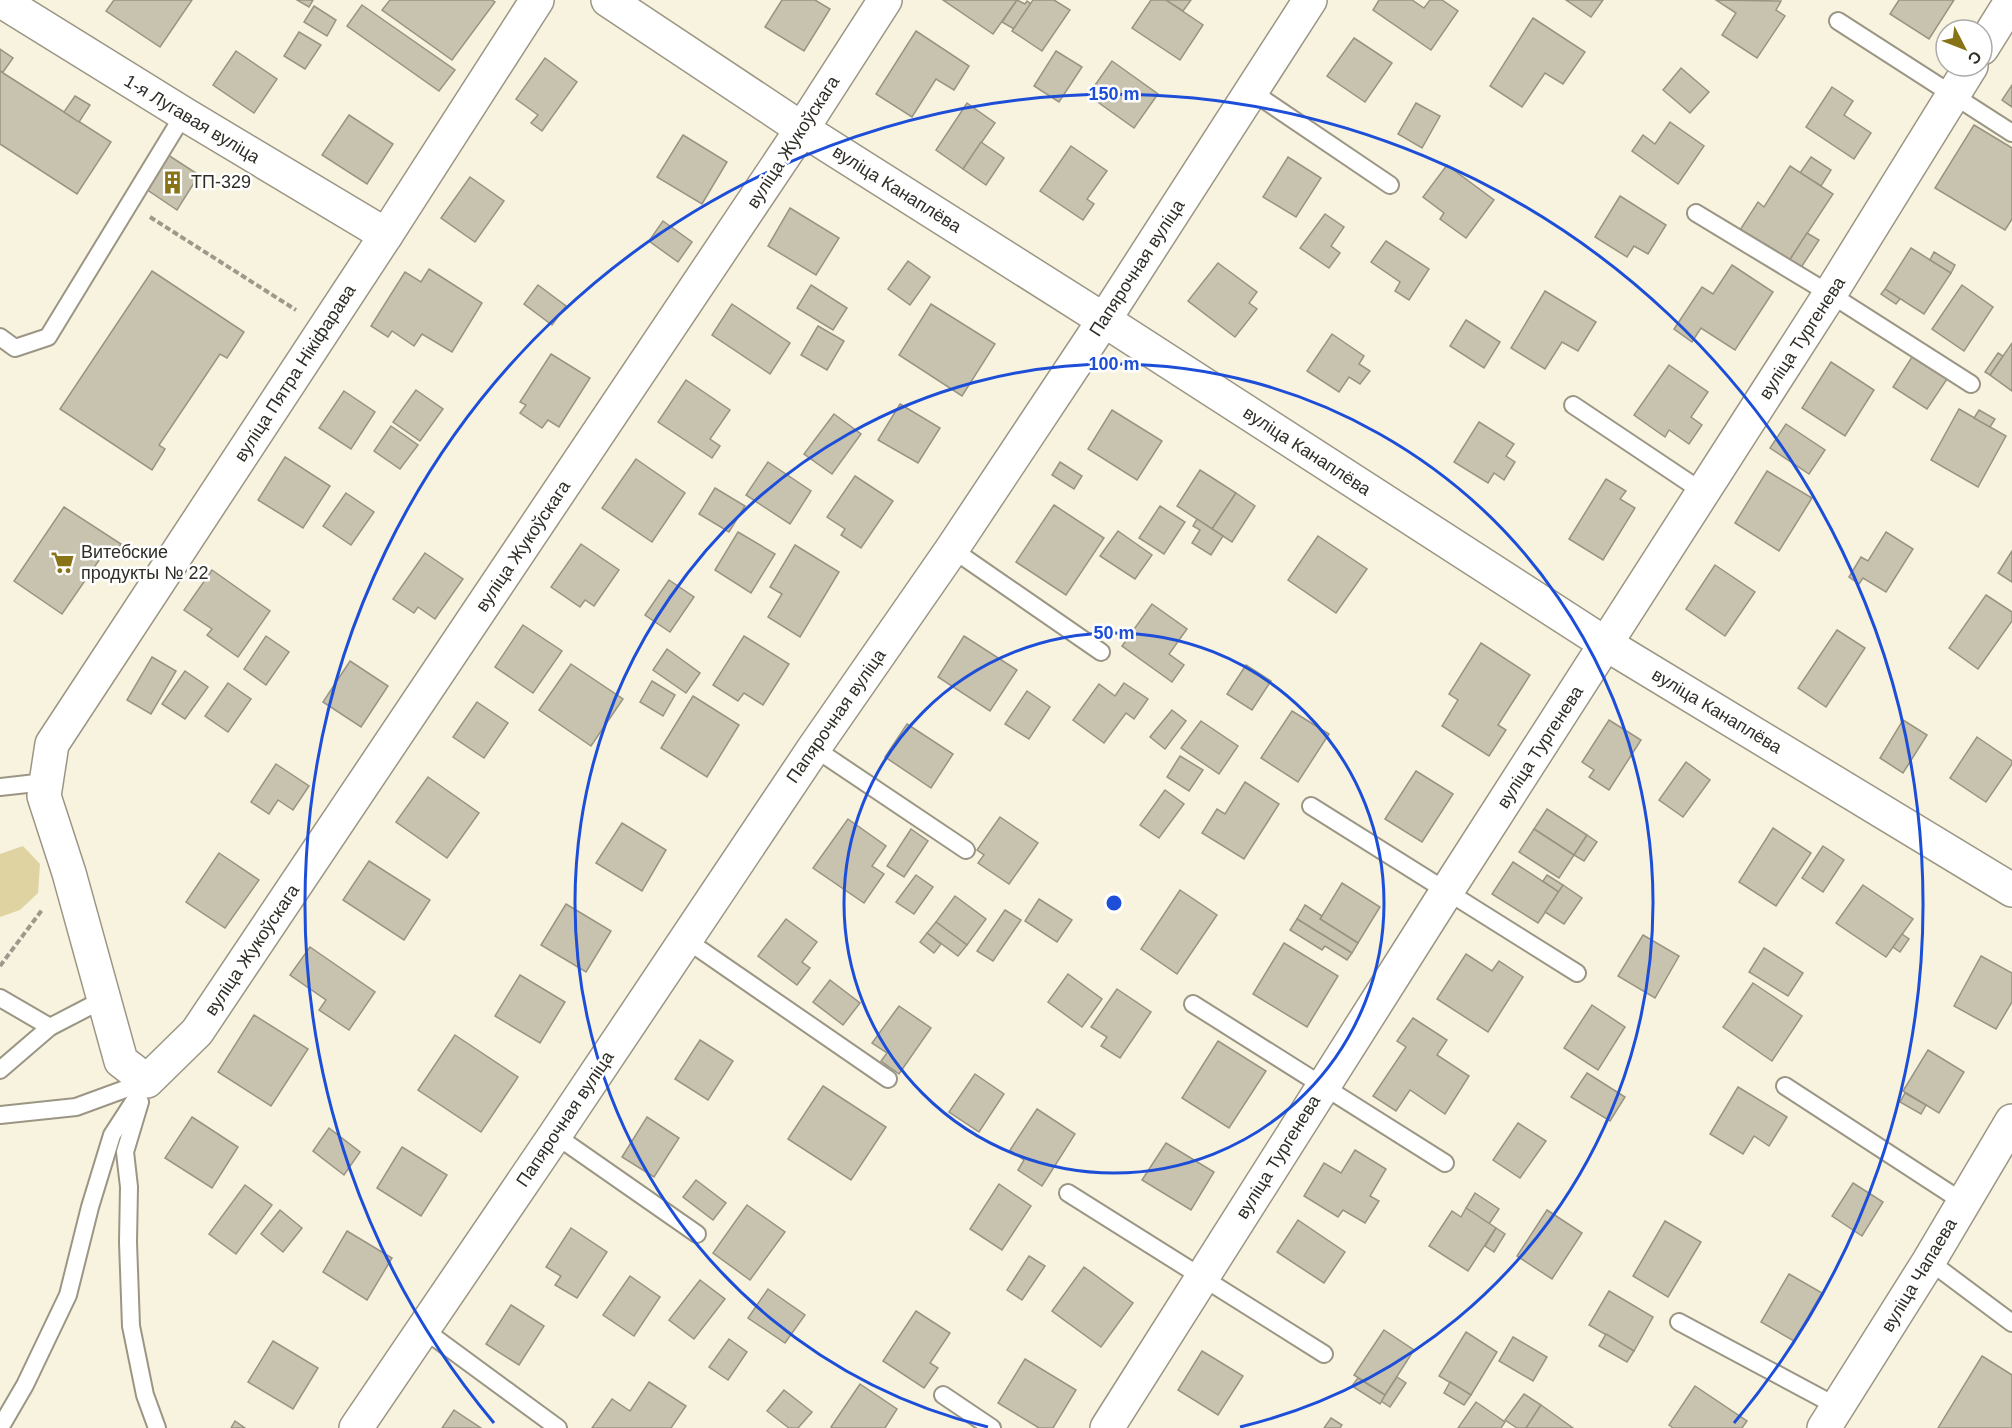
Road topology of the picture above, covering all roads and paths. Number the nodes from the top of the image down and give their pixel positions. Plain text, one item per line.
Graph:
1 (0, 0) edge
2 (537, 0) edge
3 (608, 0) edge
4 (885, 0) edge
5 (1310, 0) edge
6 (2012, 0) edge
7 (1838, 21) dead end
8 (1994, 29) edge
9 (1964, 78) edge
10 (1251, 91) junction
11 (1953, 95) junction
12 (184, 114) junction
13 (802, 129) junction
14 (2012, 133) edge
15 (1390, 185) dead end
16 (129, 204) junction
17 (1696, 213) dead end
18 (386, 235) junction
19 (1830, 294) junction
20 (1104, 320) junction
21 (324, 328) junction
22 (0, 337) edge
23 (1971, 384) dead end
24 (1573, 405) dead end
25 (1703, 492) junction
26 (952, 549) junction
27 (1606, 644) junction
28 (1101, 652) dead end
29 (814, 748) junction
30 (45, 782) junction
31 (0, 787) edge
32 (1311, 806) dead end
33 (966, 850) dead end
34 (69, 873) junction
35 (1447, 891) junction
36 (2012, 891) edge
37 (685, 939) junction
38 (0, 966) edge
39 (1577, 973) dead end
40 (0, 998) edge
41 (104, 999) junction
42 (1193, 1004) dead end
43 (51, 1027) junction
44 (0, 1070) edge
45 (888, 1079) dead end
46 (147, 1081) junction
47 (1323, 1086) junction
48 (1785, 1086) dead end
49 (0, 1115) edge
50 (2012, 1121) edge
51 (555, 1135) junction
52 (1445, 1163) dead end
53 (1068, 1193) dead end
54 (1963, 1202) junction
55 (697, 1234) dead end
56 (1929, 1261) junction
57 (1202, 1278) junction
58 (1679, 1322) dead end
59 (2012, 1323) edge
60 (423, 1329) junction
61 (1324, 1354) dead end
62 (943, 1395) dead end
63 (1831, 1418) edge
64 (0, 1428) edge
65 (157, 1428) edge
66 (356, 1428) edge
67 (558, 1428) edge
68 (992, 1428) edge
69 (1107, 1428) edge

1 - 12 street, 1-я Лугавая вуліца
2 - 18 street, вуліца Пятра Нікіфарава
3 - 13 street, вуліца Канаплёва
4 - 13 street, вуліца Жукоўскага
5 - 10 street, Папярочная вуліца
6 - 8 street
7 - 11 lane
9 - 11 street, вуліца Тургенева
10 - 15 lane
10 - 20 street, Папярочная вуліца
11 - 14 lane
11 - 19 street, вуліца Тургенева
12 - 16 lane
12 - 18 street, 1-я Лугавая вуліца
13 - 20 street, вуліца Канаплёва
13 - 46 street, вуліца Жукоўскага
16 - 21 path
16 - 22 lane
17 - 19 lane
18 - 21 street, вуліца Пятра Нікіфарава
19 - 23 lane
19 - 25 street, вуліца Тургенева
20 - 26 street, Папярочная вуліца
20 - 27 street, вуліца Канаплёва
21 - 30 street, вуліца Пятра Нікіфарава
24 - 25 lane
25 - 27 street, вуліца Тургенева
26 - 28 lane
26 - 29 street, Папярочная вуліца
27 - 35 street, вуліца Тургенева
27 - 36 street, вуліца Канаплёва
29 - 33 lane
29 - 37 street, Папярочная вуліца
30 - 31 lane
30 - 34 street
32 - 35 lane
34 - 38 path
34 - 41 street
35 - 39 lane
35 - 47 street, вуліца Тургенева
37 - 45 lane
37 - 51 street, Папярочная вуліца
40 - 43 lane
41 - 43 lane
41 - 46 street
42 - 47 lane
43 - 44 lane
46 - 49 lane
46 - 64 lane
46 - 65 lane
47 - 52 lane
47 - 57 street, вуліца Тургенева
48 - 54 lane
50 - 54 street, вуліца Чапаева
51 - 55 lane
51 - 60 street, Папярочная вуліца
53 - 57 lane
54 - 56 street, вуліца Чапаева
56 - 59 lane
56 - 63 street, вуліца Чапаева
57 - 61 lane
57 - 69 street, вуліца Тургенева
58 - 63 lane
60 - 66 street, Папярочная вуліца
60 - 67 lane
62 - 68 lane

